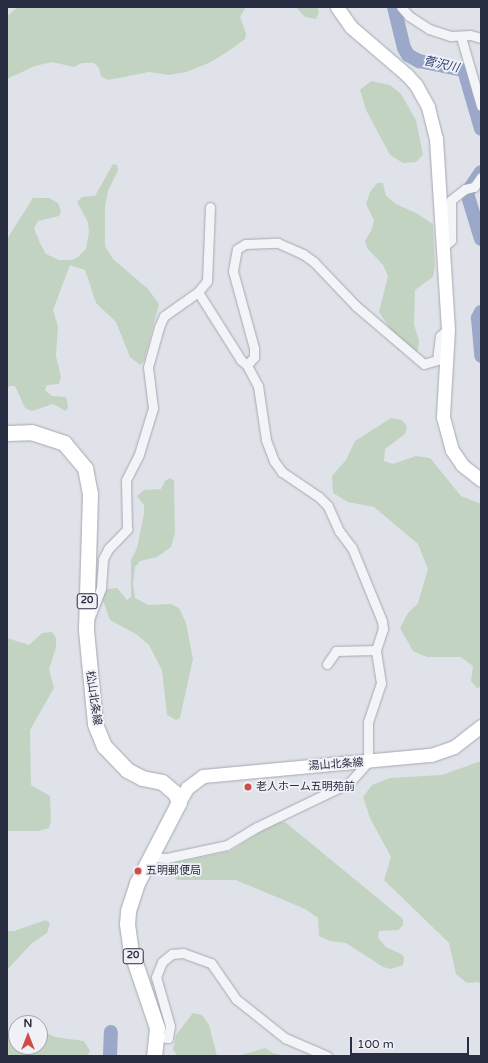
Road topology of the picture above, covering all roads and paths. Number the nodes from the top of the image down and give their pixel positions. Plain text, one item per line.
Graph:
1 (337, 7) edge
2 (401, 7) edge
3 (461, 37) junction
4 (481, 38) edge
5 (481, 106) edge
6 (481, 177) edge
7 (210, 207) dead end
8 (443, 247) junction
9 (198, 292) junction
10 (448, 329) junction
11 (247, 365) junction
12 (7, 434) edge
13 (481, 480) edge
14 (86, 630) junction
15 (376, 650) junction
16 (328, 664) dead end
17 (481, 726) edge
18 (368, 762) junction
19 (168, 786) junction
20 (187, 788) junction
21 (179, 802) junction
22 (149, 857) junction
23 (158, 1036) junction
24 (154, 1056) edge
25 (327, 1056) edge

1 - 8 street
2 - 3 street
3 - 4 street
3 - 5 street
6 - 8 street
7 - 9 street
8 - 10 street
9 - 11 street
9 - 14 street
10 - 11 street
10 - 13 street
11 - 15 street
12 - 14 main road, 松山北条線 / 20
14 - 19 main road, 松山北条線 / 20
15 - 16 street
15 - 18 street
17 - 18 street, 湯山北条線
18 - 20 street, 湯山北条線
18 - 22 street
19 - 20 street
19 - 21 main road
20 - 21 street, 湯山北条線
21 - 22 main road, 20
22 - 23 main road, 20
23 - 24 main road, 20
23 - 25 street

